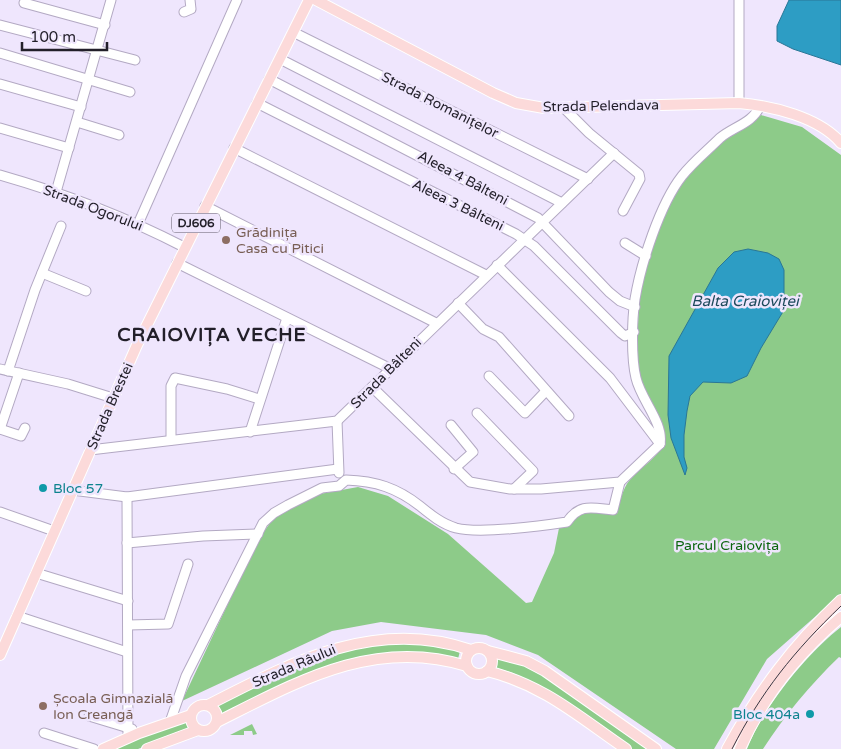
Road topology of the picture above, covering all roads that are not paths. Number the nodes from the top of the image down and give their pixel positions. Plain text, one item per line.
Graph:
1 (111, 0) edge
2 (190, 0) edge
3 (236, 0) edge
4 (309, 0) edge
5 (316, 0) edge
6 (739, 0) edge
7 (24, 3) dead end
8 (184, 12) dead end
9 (105, 24) junction
10 (0, 25) edge
11 (293, 32) junction
12 (98, 51) junction
13 (0, 54) edge
14 (280, 58) junction
15 (135, 60) dead end
16 (269, 79) junction
17 (90, 80) junction
18 (0, 84) edge
19 (130, 92) dead end
20 (257, 103) junction
21 (739, 103) junction
22 (760, 106) junction
23 (81, 107) junction
24 (564, 108) junction
25 (77, 122) junction
26 (0, 128) edge
27 (119, 135) dead end
28 (840, 139) edge
29 (69, 148) junction
30 (234, 148) junction
31 (614, 152) junction
32 (0, 175) edge
33 (588, 179) junction
34 (56, 192) junction
35 (562, 203) junction
36 (205, 206) junction
37 (622, 211) dead end
38 (542, 223) junction
39 (138, 224) junction
40 (61, 226) dead end
41 (524, 239) junction
42 (625, 242) dead end
43 (184, 247) junction
44 (646, 256) junction
45 (177, 263) junction
46 (497, 265) junction
47 (42, 273) junction
48 (486, 275) junction
49 (86, 290) dead end
50 (458, 303) junction
51 (635, 306) junction
52 (287, 318) junction
53 (436, 322) junction
54 (634, 332) junction
55 (389, 368) junction
56 (4, 370) edge
57 (18, 373) junction
58 (489, 376) dead end
59 (372, 387) junction
60 (546, 391) junction
61 (113, 398) junction
62 (259, 399) junction
63 (477, 413) dead end
64 (569, 416) dead end
65 (337, 421) junction
66 (451, 425) dead end
67 (25, 428) dead end
68 (0, 429) edge
69 (250, 432) junction
70 (171, 440) junction
71 (660, 444) junction
72 (90, 450) junction
73 (338, 469) junction
74 (454, 469) junction
75 (342, 481) junction
76 (620, 482) junction
77 (514, 489) junction
78 (72, 490) junction
79 (126, 497) junction
80 (0, 512) edge
81 (54, 531) junction
82 (258, 534) junction
83 (127, 543) junction
84 (188, 564) dead end
85 (36, 572) junction
86 (841, 600) edge
87 (128, 601) junction
88 (17, 616) junction
89 (841, 617) edge
90 (128, 624) junction
91 (471, 650) junction
92 (488, 651) junction
93 (127, 652) junction
94 (0, 654) edge
95 (467, 666) junction
96 (487, 671) junction
97 (208, 706) junction
98 (191, 715) junction
99 (89, 716) dead end
100 (170, 722) junction
101 (217, 722) junction
102 (128, 726) junction
103 (738, 728) junction
104 (198, 730) junction
105 (44, 733) dead end
106 (139, 733) junction
107 (128, 738) junction
108 (94, 749) edge
109 (103, 749) edge
110 (147, 749) edge
111 (626, 749) edge
112 (656, 749) edge
113 (720, 749) edge
114 (727, 749) edge
115 (740, 749) edge

1 - 9 street
2 - 8 street
3 - 39 street
4 - 11 main road, Strada Brestei / DJ606
5 - 24 main road, Strada Pelendava
6 - 21 street
7 - 9 street
9 - 12 street
10 - 12 street
11 - 14 main road, Strada Brestei / DJ606
11 - 33 street, Strada Romanițelor
12 - 15 street
12 - 17 street
13 - 17 street
14 - 16 main road, Strada Brestei / DJ606
14 - 35 street
16 - 20 main road, Strada Brestei / DJ606
16 - 38 street, Aleea 4 Bâlteni
17 - 19 street
17 - 23 street
18 - 23 street
20 - 30 main road, Strada Brestei / DJ606
20 - 41 street, Aleea 3 Bâlteni
21 - 22 main road, Strada Pelendava
21 - 24 main road, Strada Pelendava
22 - 28 main road, Strada Pelendava
22 - 44 street
23 - 25 street
24 - 31 street
25 - 27 street
25 - 29 street
26 - 29 street
29 - 34 street
30 - 36 main road, Strada Brestei / DJ606
30 - 48 street
31 - 33 street, Strada Bâlteni
31 - 37 street
32 - 34 street, Strada Ogorului
33 - 35 street, Strada Bâlteni
34 - 39 street, Strada Ogorului
35 - 38 street, Strada Bâlteni
36 - 43 main road, Strada Brestei / DJ606
36 - 53 street
38 - 41 street, Strada Bâlteni
38 - 51 street, Aleea 4 Bâlteni
39 - 43 street, Strada Ogorului
40 - 47 street
41 - 46 street, Strada Bâlteni
41 - 54 street, Aleea 3 Bâlteni
42 - 44 street
43 - 45 main road, Strada Brestei / DJ606
44 - 51 street
45 - 52 street
45 - 61 main road, Strada Brestei / DJ606
46 - 48 street, Strada Bâlteni
46 - 71 street
47 - 49 street
47 - 56 street
48 - 50 street, Strada Bâlteni
50 - 53 street, Strada Bâlteni
50 - 60 street
51 - 54 street
52 - 55 street
52 - 62 street
53 - 55 street, Strada Bâlteni
54 - 71 street
55 - 59 street, Strada Bâlteni
56 - 57 street
57 - 61 street
57 - 68 street
58 - 60 street
59 - 65 street, Strada Bâlteni
59 - 74 street
60 - 64 street
61 - 72 main road, Strada Brestei / DJ606
62 - 69 street
62 - 70 street
63 - 77 street
65 - 69 street
65 - 73 street
66 - 74 street
67 - 68 street
69 - 70 street
70 - 72 street
71 - 76 street
72 - 78 main road, Strada Brestei / DJ606
73 - 75 street
73 - 79 street
74 - 77 street
75 - 76 street
75 - 82 street
76 - 77 street
78 - 79 street
78 - 81 main road, Strada Brestei / DJ606
79 - 83 street
80 - 81 street
81 - 85 main road, Strada Brestei / DJ606
82 - 83 street
82 - 100 street
83 - 87 street
84 - 90 street
85 - 87 street
85 - 88 main road, Strada Brestei / DJ606
86 - 103 main road
87 - 90 street
88 - 93 street
88 - 94 main road, Strada Brestei / DJ606
89 - 115 main road
90 - 93 street
91 - 92 main road, Strada Râului
91 - 95 main road
91 - 97 main road, Strada Râului
92 - 96 main road
92 - 112 main road, Strada Râului
93 - 102 street
95 - 96 main road, Strada Râului
95 - 101 main road, Strada Râului
96 - 111 main road, Strada Râului
97 - 98 main road, Strada Râului
97 - 101 main road
98 - 100 main road, Strada Râului
98 - 104 main road
99 - 102 street
100 - 106 main road, Strada Râului
101 - 104 main road, Strada Râului
102 - 106 street
102 - 107 street
103 - 113 main road
103 - 114 main road
104 - 110 main road, Strada Râului
105 - 108 street
106 - 107 main road, Strada Râului
107 - 109 main road, Strada Râului

